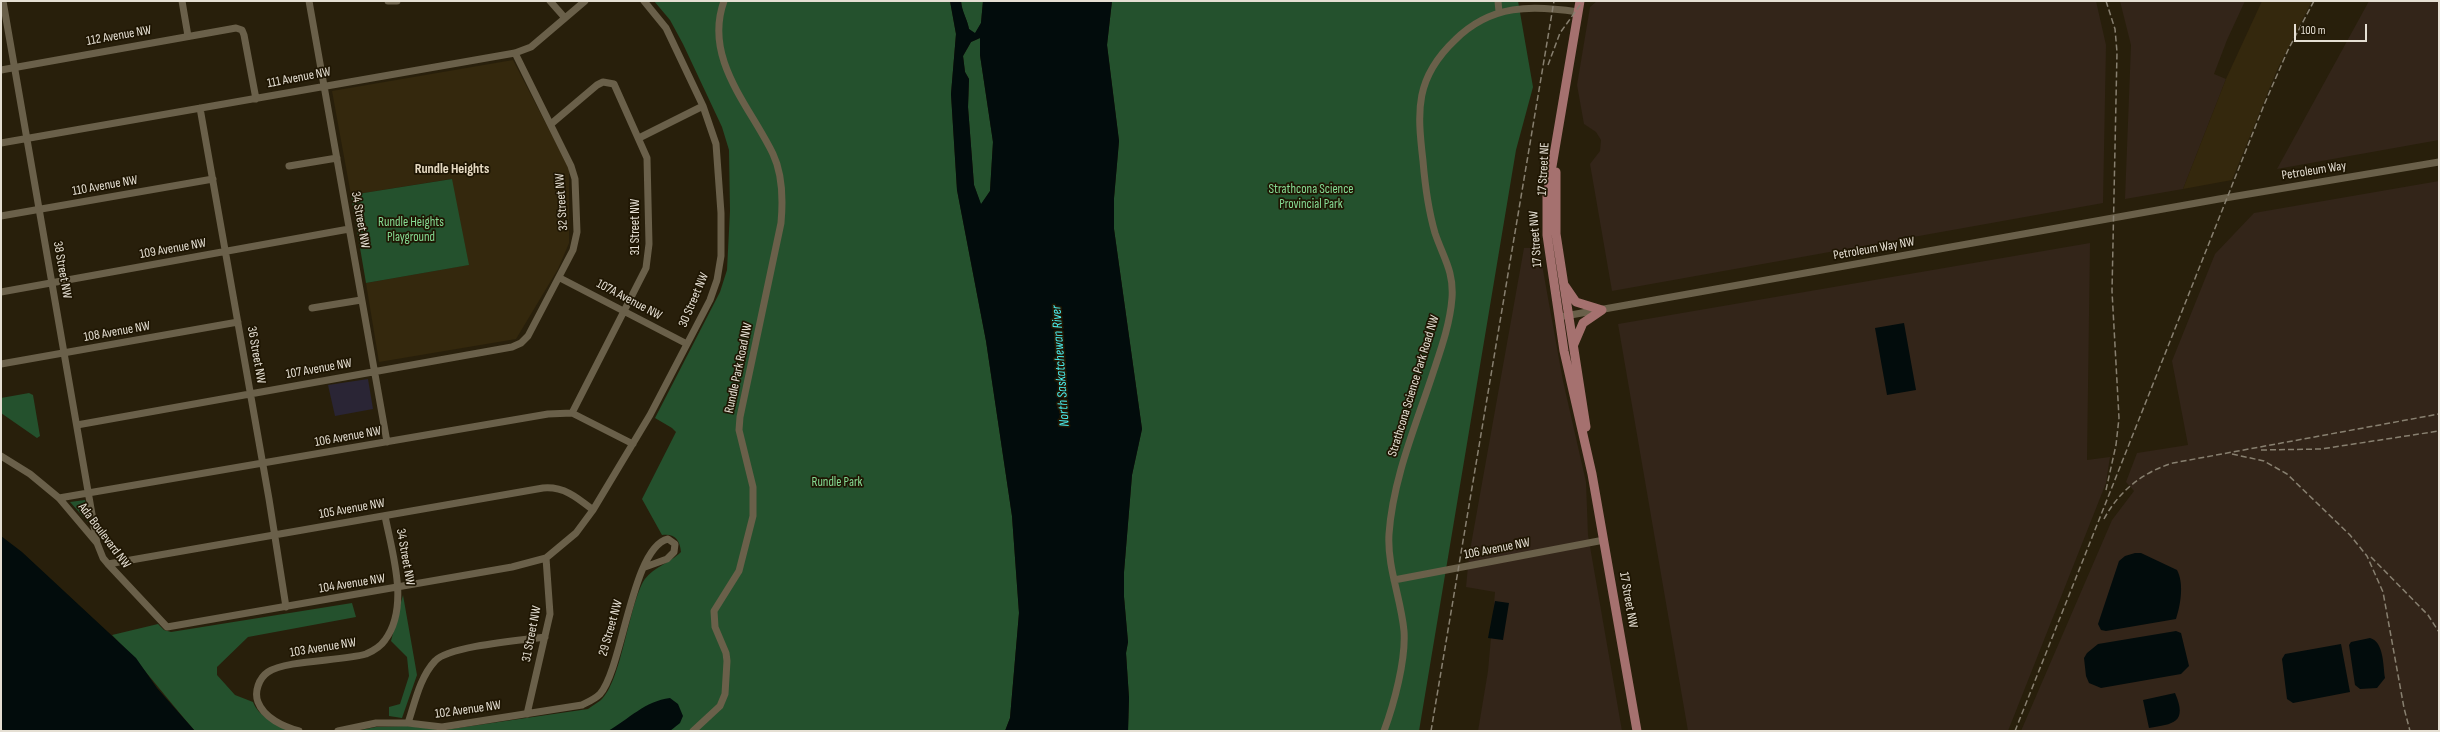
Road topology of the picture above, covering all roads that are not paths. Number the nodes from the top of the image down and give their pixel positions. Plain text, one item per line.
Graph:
1 (3, 1) edge
2 (182, 1) edge
3 (309, 1) edge
4 (388, 1) edge
5 (398, 1) edge
6 (550, 1) edge
7 (585, 1) edge
8 (644, 1) edge
9 (724, 1) edge
10 (1498, 1) edge
11 (1580, 1) edge
12 (1500, 12) junction
13 (1578, 12) junction
14 (565, 18) junction
15 (188, 36) junction
16 (516, 53) junction
17 (15, 67) junction
18 (1, 70) edge
19 (324, 86) junction
20 (256, 99) junction
21 (703, 106) junction
22 (200, 108) junction
23 (551, 124) junction
24 (1558, 131) junction
25 (639, 138) junction
26 (27, 139) junction
27 (1, 143) edge
28 (337, 158) junction
29 (2439, 162) edge
30 (289, 166) dead end
31 (213, 179) junction
32 (2193, 204) joint
33 (40, 210) junction
34 (1, 216) edge
35 (349, 229) junction
36 (225, 251) junction
37 (560, 278) junction
38 (1561, 280) junction
39 (52, 283) junction
40 (1, 292) edge
41 (362, 300) junction
42 (312, 308) dead end
43 (1602, 310) junction
44 (623, 311) junction
45 (1563, 316) junction
46 (238, 322) junction
47 (687, 344) junction
48 (517, 345) joint
49 (1573, 348) junction
50 (64, 353) junction
51 (1, 364) edge
52 (374, 371) junction
53 (251, 393) junction
54 (572, 413) junction
55 (77, 425) junction
56 (387, 442) junction
57 (633, 444) junction
58 (1, 456) edge
59 (263, 464) junction
60 (1592, 474) junction
61 (89, 494) junction
62 (59, 498) junction
63 (593, 510) junction
64 (385, 516) junction
65 (273, 535) junction
66 (1604, 540) junction
67 (97, 543) junction
68 (546, 558) junction
69 (108, 564) junction
70 (645, 567) junction
71 (1394, 580) junction
72 (399, 588) junction
73 (286, 607) junction
74 (162, 623) joint
75 (392, 626) joint
76 (545, 637) junction
77 (599, 695) joint
78 (528, 714) junction
79 (408, 723) junction
80 (299, 731) edge
81 (338, 731) edge
82 (693, 731) edge
83 (1384, 731) edge
84 (1638, 731) edge

1 - 17 street, 38 Street NW
2 - 15 street
3 - 19 street, 34 Street NW
4 - 5 street
6 - 14 street
7 - 14 street, 111 Avenue NW
8 - 21 street, 30 Street NW
9 - 82 street, Rundle Park Road NW
10 - 12 street
11 - 13 main road, 17 Street NW
12 - 13 street, Strathcona Science Park Road NW
12 - 71 street, Strathcona Science Park Road NW
13 - 24 main road, 17 Street NW
14 - 16 street, 111 Avenue NW
15 - 17 street, 112 Avenue NW
15 - 20 street, 112 Avenue NW
16 - 19 street, 111 Avenue NW
16 - 23 street, 32 Street NW
17 - 18 street, 112 Avenue NW
17 - 26 street, 38 Street NW
19 - 20 street, 111 Avenue NW
19 - 28 street, 34 Street NW
20 - 22 street, 111 Avenue NW
21 - 25 street
21 - 47 street, 30 Street NW
22 - 26 street, 111 Avenue NW
22 - 31 street, 36 Street NW
23 - 25 street, 31 Street NW
23 - 37 street, 32 Street NW
24 - 38 main road, 17 Street NE
24 - 45 main road, 17 Street NW
25 - 44 street, 31 Street NW
26 - 27 street, 111 Avenue NW
26 - 33 street, 38 Street NW
28 - 30 street
28 - 35 street, 34 Street NW
29 - 32 street, Petroleum Way
31 - 33 street, 110 Avenue NW
31 - 36 street, 36 Street NW
32 - 43 street, Petroleum Way NW
33 - 34 street, 110 Avenue NW
33 - 39 street, 38 Street NW
35 - 36 street, 109 Avenue NW
35 - 41 street, 34 Street NW
36 - 39 street, 109 Avenue NW
36 - 46 street, 36 Street NW
37 - 44 street, 107A Avenue NW
37 - 48 street, 32 Street NW
38 - 43 main road
38 - 45 main road, 17 Street NW
39 - 40 street, 109 Avenue NW
39 - 50 street, 38 Street NW
41 - 42 street
41 - 52 street, 34 Street NW
43 - 45 street, Petroleum Way NW
43 - 49 main road
44 - 47 street, 107A Avenue NW
44 - 54 street, 31 Street NW
45 - 49 main road
45 - 60 main road, 17 Street NW
46 - 50 street, 108 Avenue NW
46 - 53 street, 36 Street NW
47 - 57 street, 30 Street NW
48 - 52 street, 107 Avenue NW
49 - 60 main road, 17 Street NW
50 - 51 street, 108 Avenue NW
50 - 55 street, 38 Street NW
52 - 53 street, 107 Avenue NW
52 - 56 street, 34 Street NW
53 - 55 street, 107 Avenue NW
53 - 59 street, 36 Street NW
54 - 56 street, 106 Avenue NW
54 - 57 street, 106 Avenue NW
55 - 61 street, 38 Street NW
56 - 59 street, 106 Avenue NW
57 - 63 street, 30 Street NW
58 - 62 street, Ada Boulevard NW
59 - 61 street, 106 Avenue NW
59 - 65 street, 36 Street NW
60 - 66 main road, 17 Street NW
61 - 62 street, 106 Avenue NW
61 - 67 street, 38 Street NW
62 - 67 street, Ada Boulevard NW
63 - 64 street, 105 Avenue NW
63 - 68 street, 30 Street NW
64 - 65 street, 105 Avenue NW
64 - 72 street, 34 Street NW
65 - 69 street, 105 Avenue NW
65 - 73 street, 36 Street NW
66 - 71 street, 106 Avenue NW
66 - 84 main road, 17 Street NW
67 - 69 street, Ada Boulevard NW
68 - 72 street, 104 Avenue NW
68 - 76 street, 31 Street NW
69 - 74 street, Ada Boulevard NW
70 - 70 street, 29 Street NW
70 - 77 street, 29 Street NW
71 - 83 street, Strathcona Science Park Road NW
72 - 73 street, 104 Avenue NW
72 - 75 street, 34 Street NW
73 - 74 street, 104 Avenue NW
75 - 80 street, 103 Avenue NW
76 - 78 street, 31 Street NW
76 - 79 street
77 - 78 street, 102 Avenue NW
78 - 79 street, 102 Avenue NW
79 - 81 street, 102 Avenue NW

